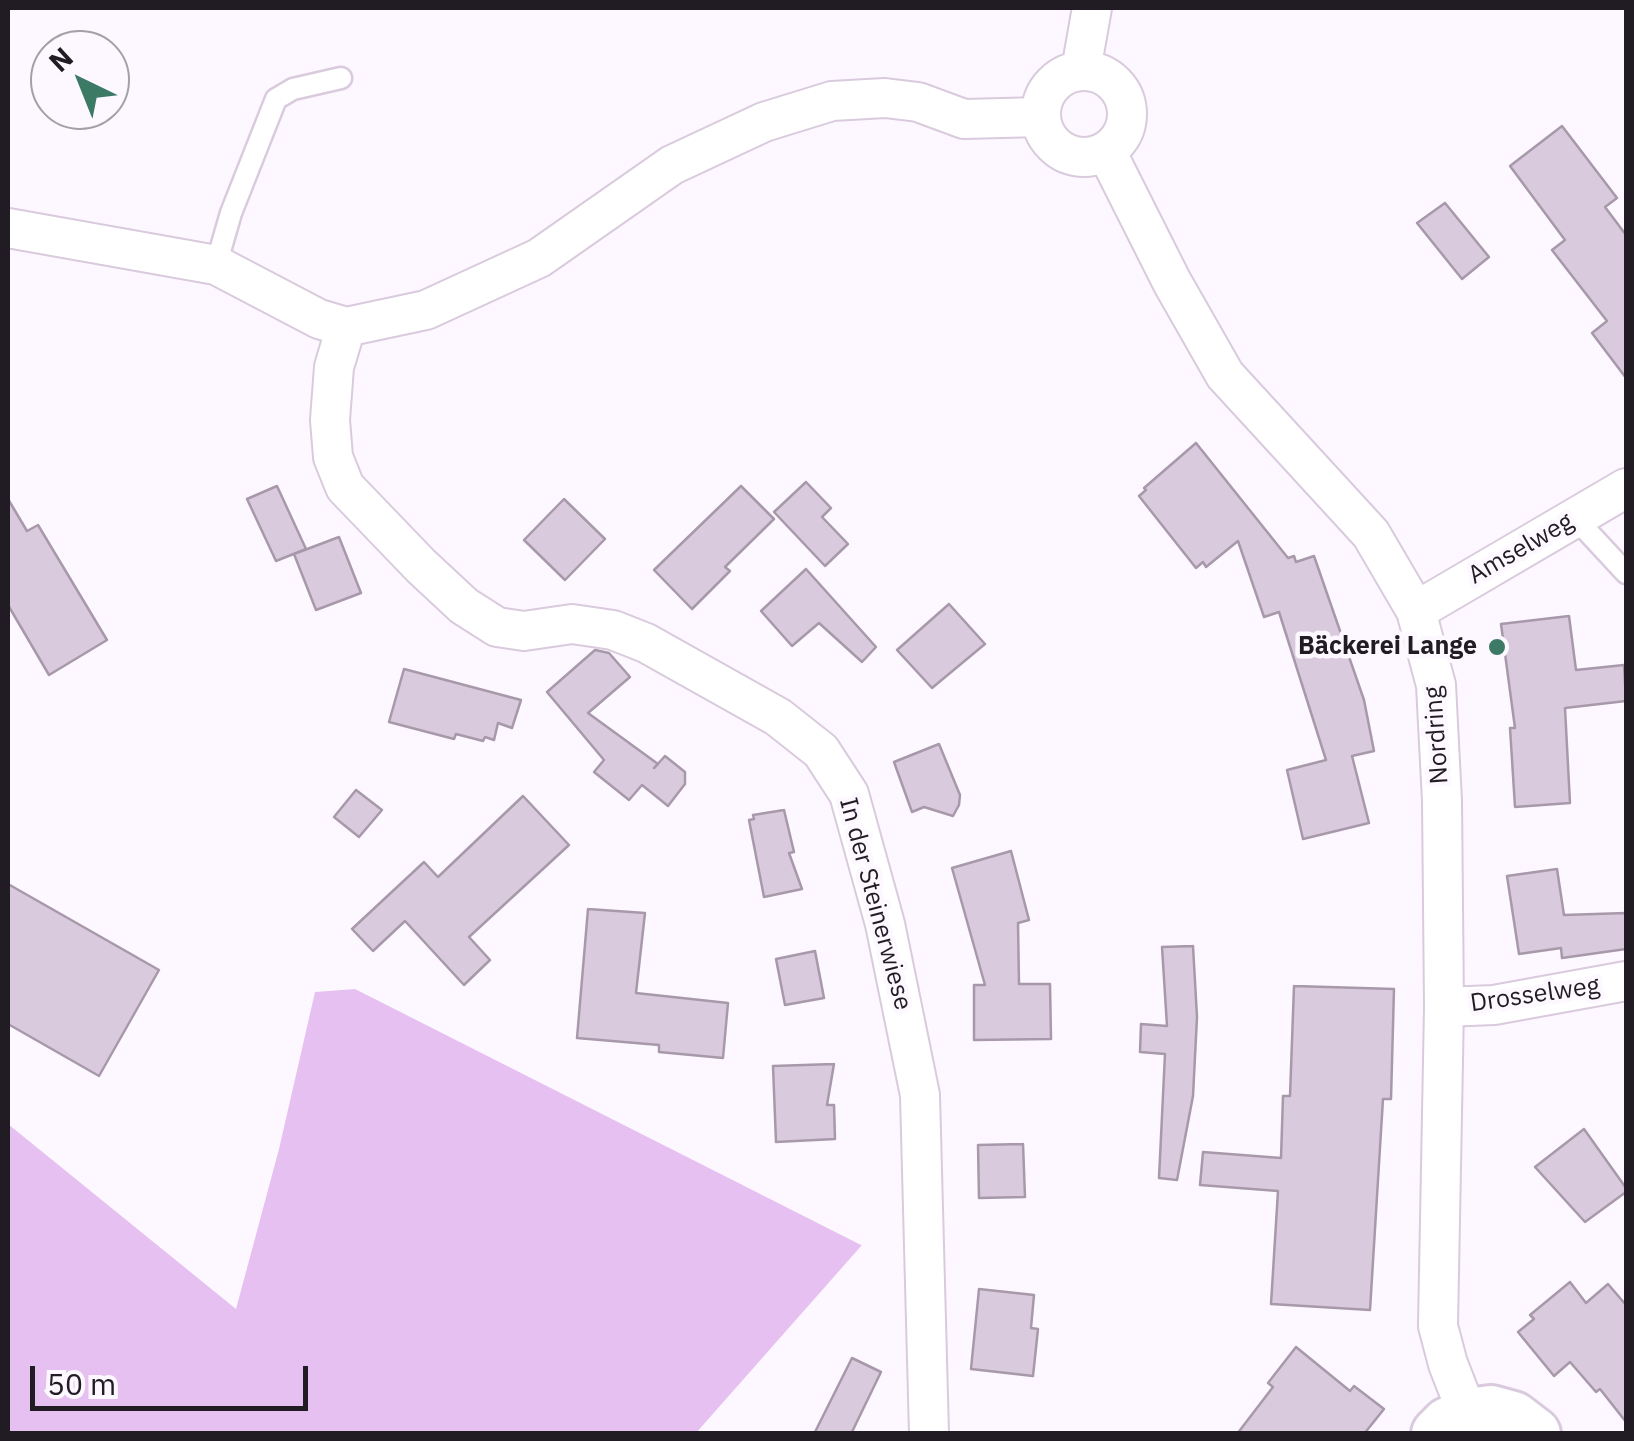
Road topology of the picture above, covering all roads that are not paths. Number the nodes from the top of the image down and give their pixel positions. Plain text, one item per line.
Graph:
1 (1092, 8) edge
2 (1080, 70) junction
3 (340, 78) dead end
4 (1041, 117) junction
5 (1106, 152) junction
6 (8, 228) edge
7 (216, 265) junction
8 (346, 327) junction
9 (1626, 488) edge
10 (1576, 518) junction
11 (1626, 573) edge
12 (1416, 611) junction
13 (1626, 981) edge
14 (1444, 1007) junction
15 (1453, 1424) edge
16 (929, 1434) edge
17 (1534, 1434) edge

1 - 2 street
2 - 4 street
2 - 5 street
3 - 7 lane
4 - 5 street
4 - 8 street
5 - 12 street, Nordring
6 - 7 street
7 - 8 street
8 - 16 street, In der Steinerwiese
9 - 10 street, Amselweg
10 - 11 lane
10 - 12 street, Amselweg
12 - 14 street, Nordring
13 - 14 street, Drosselweg
14 - 15 street, Nordring
15 - 17 street

